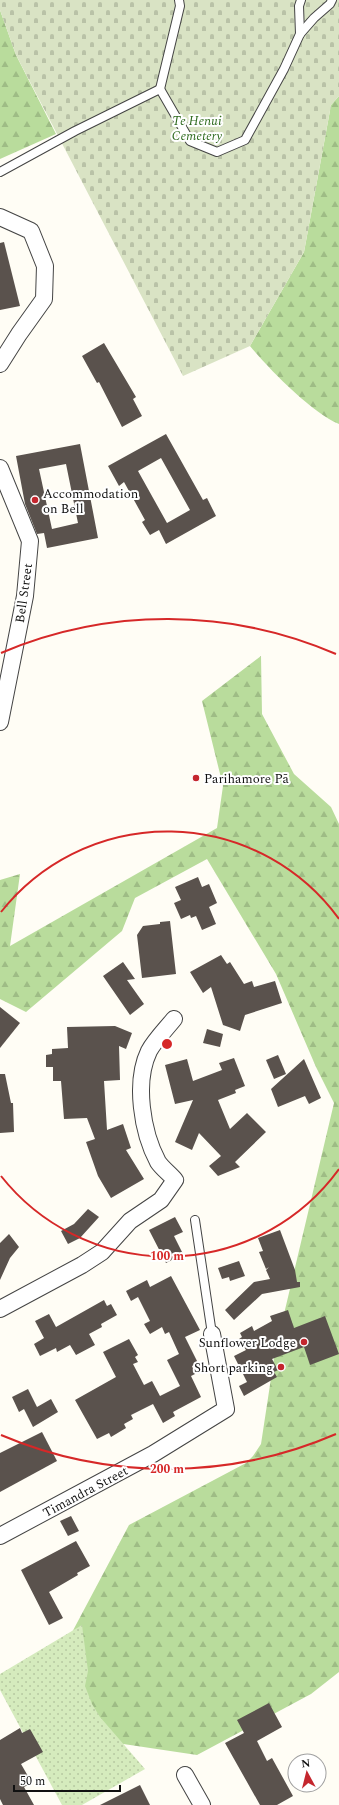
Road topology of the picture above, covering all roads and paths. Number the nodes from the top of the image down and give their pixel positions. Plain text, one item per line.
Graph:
1 (179, 0) edge
2 (301, 0) edge
3 (332, 0) edge
4 (300, 34) junction
5 (160, 89) junction
6 (0, 172) edge
7 (0, 217) edge
8 (0, 364) edge
9 (0, 468) edge
10 (0, 722) edge
11 (174, 1019) dead end
12 (195, 1220) dead end
13 (0, 1309) edge
14 (212, 1334) joint
15 (0, 1536) edge
16 (186, 1775) dead end
17 (202, 1805) edge

1 - 5 lane
2 - 4 lane
3 - 4 lane
4 - 5 lane
5 - 6 lane
7 - 8 street
9 - 10 street, Bell Street
11 - 13 street
12 - 14 lane
14 - 15 street, Timandra Street
16 - 17 street

